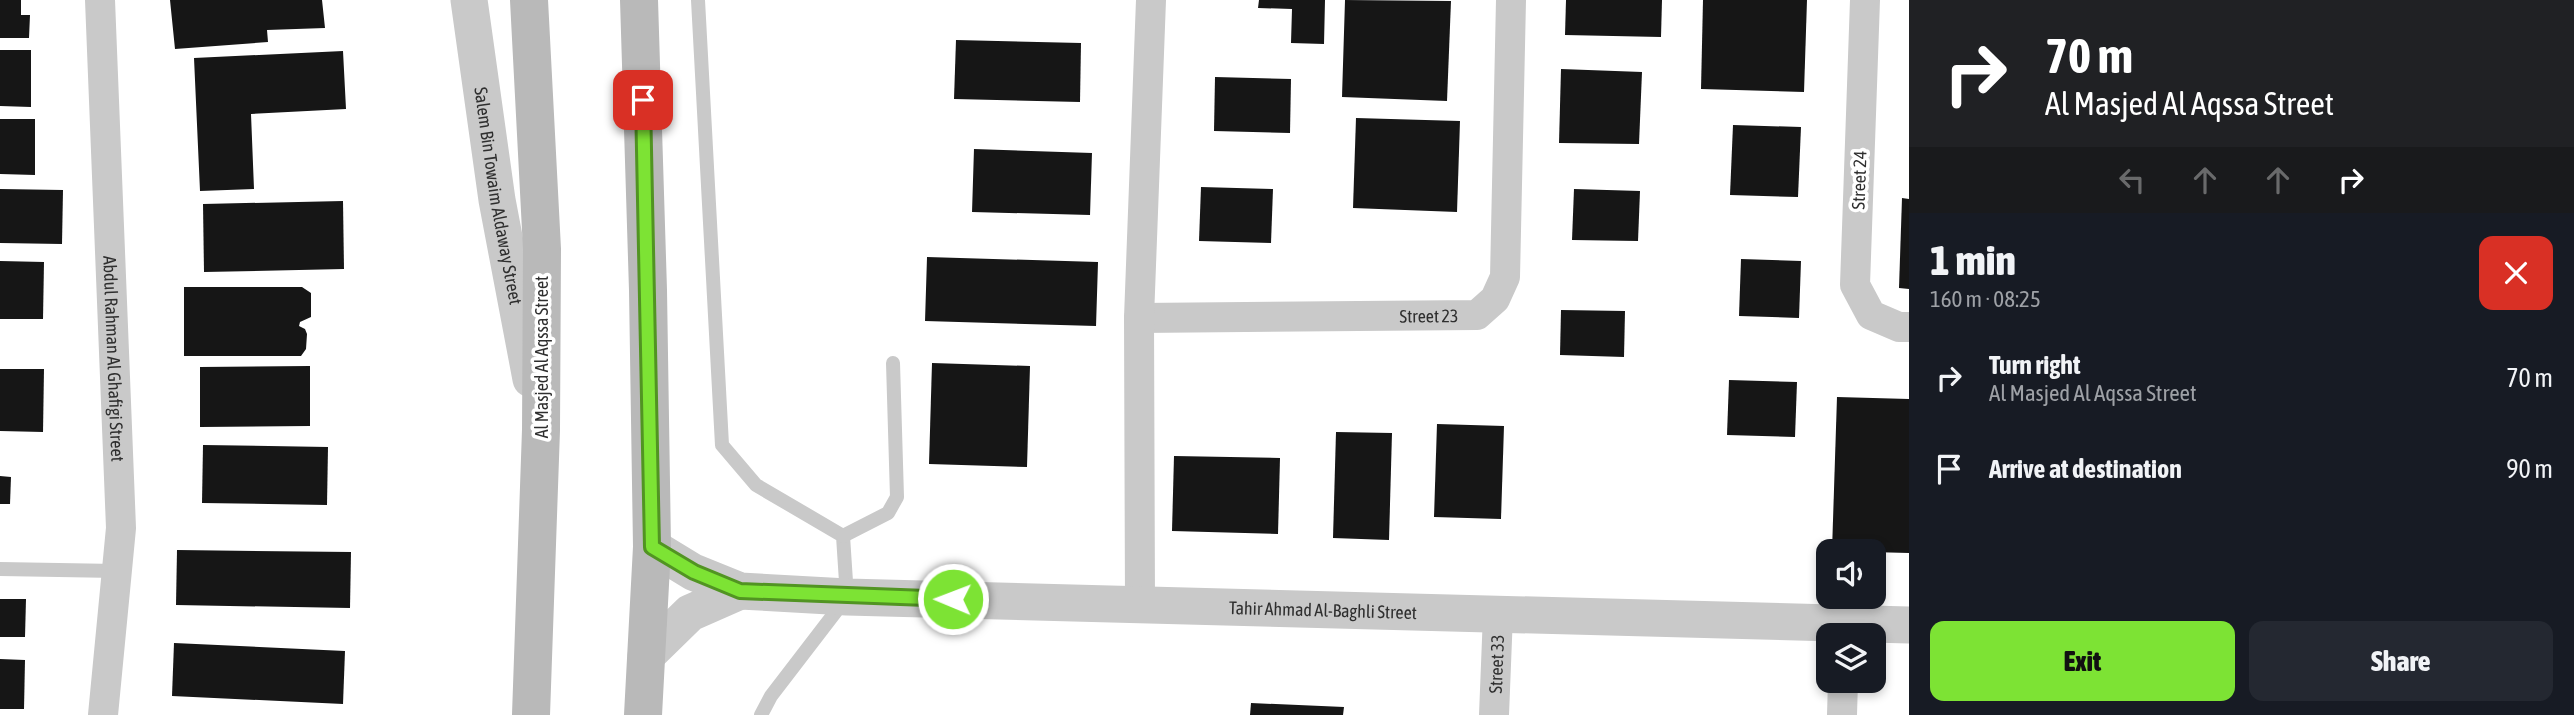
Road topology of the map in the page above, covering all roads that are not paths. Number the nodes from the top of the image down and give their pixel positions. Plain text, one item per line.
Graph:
1 (100, 0) edge
2 (469, 0) edge
3 (529, 0) edge
4 (639, 0) edge
5 (698, 0) edge
6 (1151, 0) edge
7 (1511, 0) edge
8 (1866, 0) edge
9 (1139, 318) junction
10 (1909, 327) edge
11 (893, 363) dead end
12 (541, 430) junction
13 (843, 536) junction
14 (652, 547) junction
15 (0, 569) edge
16 (117, 571) junction
17 (740, 591) junction
18 (846, 597) junction
19 (1140, 604) junction
20 (1498, 614) junction
21 (1909, 625) edge
22 (1886, 626) edge
23 (1816, 628) edge
24 (646, 656) junction
25 (1843, 693) edge
26 (103, 715) edge
27 (531, 715) edge
28 (643, 715) edge
29 (761, 715) edge
30 (1494, 715) edge
31 (1842, 715) edge

1 - 16 street, Abdul Rahman Al Ghafigi Street
2 - 12 street, Salem Bin Towaim Aldaway Street
3 - 12 main road, Al Masjed Al Aqssa Street
4 - 14 main road
5 - 13 lane
6 - 9 street
7 - 9 street, Street 23
8 - 10 street, Street 24
9 - 19 street
11 - 13 lane
12 - 27 main road, Al Masjed Al Aqssa Street
13 - 18 lane
14 - 17 street, Tahir Ahmad Al-Baghli Street
14 - 24 main road
15 - 16 lane
16 - 26 street, Abdul Rahman Al Ghafigi Street
17 - 18 street, Tahir Ahmad Al-Baghli Street
17 - 24 street, Tahir Ahmad Al-Baghli Street
18 - 19 street, Tahir Ahmad Al-Baghli Street
18 - 29 lane
19 - 20 street, Tahir Ahmad Al-Baghli Street
20 - 23 street, Tahir Ahmad Al-Baghli Street
20 - 30 street, Street 33
21 - 22 street, Tahir Ahmad Al-Baghli Street
24 - 28 main road
25 - 31 street

